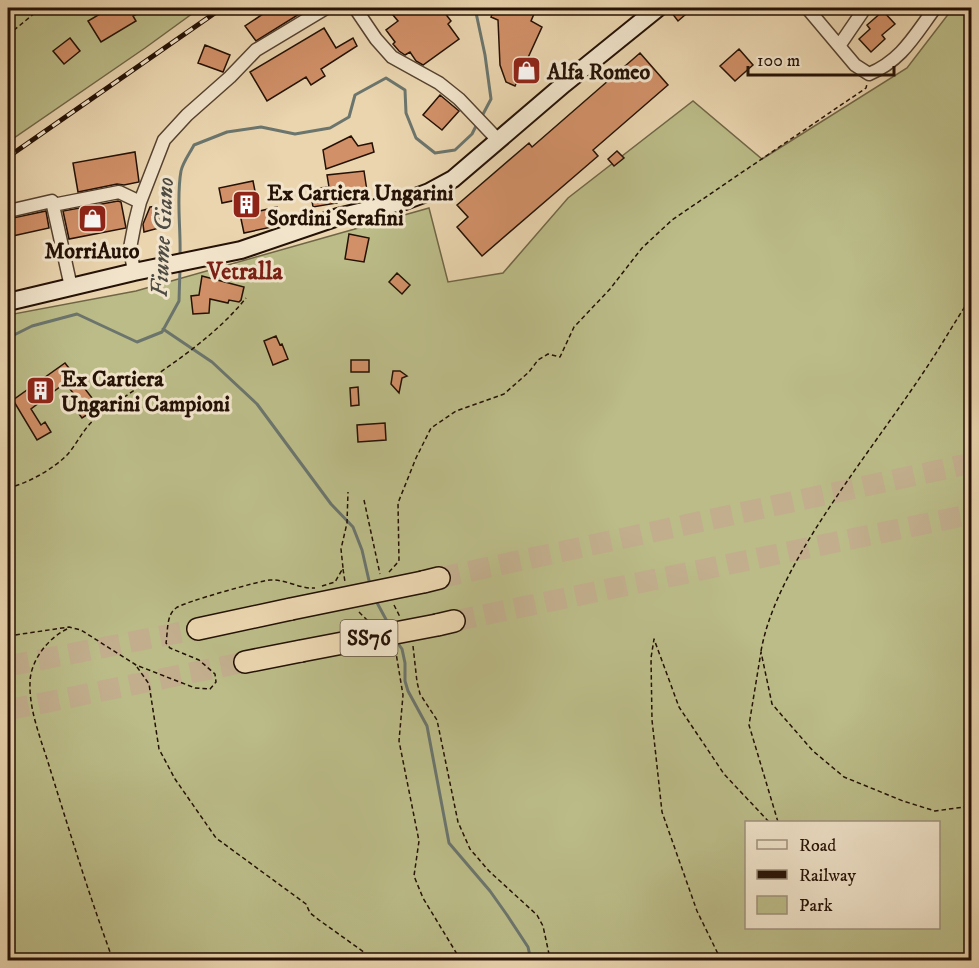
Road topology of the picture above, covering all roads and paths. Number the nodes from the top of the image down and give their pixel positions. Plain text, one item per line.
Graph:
1 (41, 8) edge
2 (326, 8) edge
3 (355, 8) edge
4 (658, 8) edge
5 (807, 8) edge
6 (866, 8) edge
7 (935, 8) edge
8 (8, 35) edge
9 (839, 46) junction
10 (869, 74) junction
11 (498, 140) junction
12 (140, 202) junction
13 (53, 205) junction
14 (13, 210) dead end
15 (134, 272) junction
16 (71, 286) junction
17 (972, 296) edge
18 (246, 298) dead end
19 (8, 302) edge
20 (8, 488) edge
21 (348, 492) dead end
22 (364, 500) dead end
23 (347, 523) dead end
24 (343, 568) dead end
25 (431, 580) tunnel mouth
26 (346, 585) dead end
27 (391, 601) dead end
28 (357, 611) dead end
29 (445, 623) tunnel mouth
30 (404, 625) dead end
31 (69, 627) dead end
32 (373, 627) dead end
33 (198, 629) tunnel mouth
34 (388, 644) dead end
35 (413, 645) dead end
36 (761, 652) junction
37 (245, 662) tunnel mouth
38 (136, 665) dead end
39 (972, 806) edge
40 (768, 821) edge
41 (778, 821) edge
42 (113, 960) edge
43 (375, 960) edge
44 (458, 960) edge
45 (552, 960) edge
46 (721, 960) edge

1 - 8 path
2 - 12 street
3 - 11 street
4 - 11 main road
5 - 9 street
6 - 9 street
7 - 10 street
9 - 10 street
10 - 22 path
11 - 15 main road
12 - 13 street
12 - 15 street
13 - 14 street
13 - 16 street
15 - 16 main road
16 - 19 main road
17 - 36 path
18 - 20 path
21 - 23 path
24 - 26 path
25 - 33 highway, SS76, bridge
27 - 30 path
28 - 32 path
29 - 37 highway, SS76, bridge
31 - 42 path
34 - 44 path
35 - 45 path
36 - 39 path
36 - 41 path
38 - 43 path
40 - 46 path

